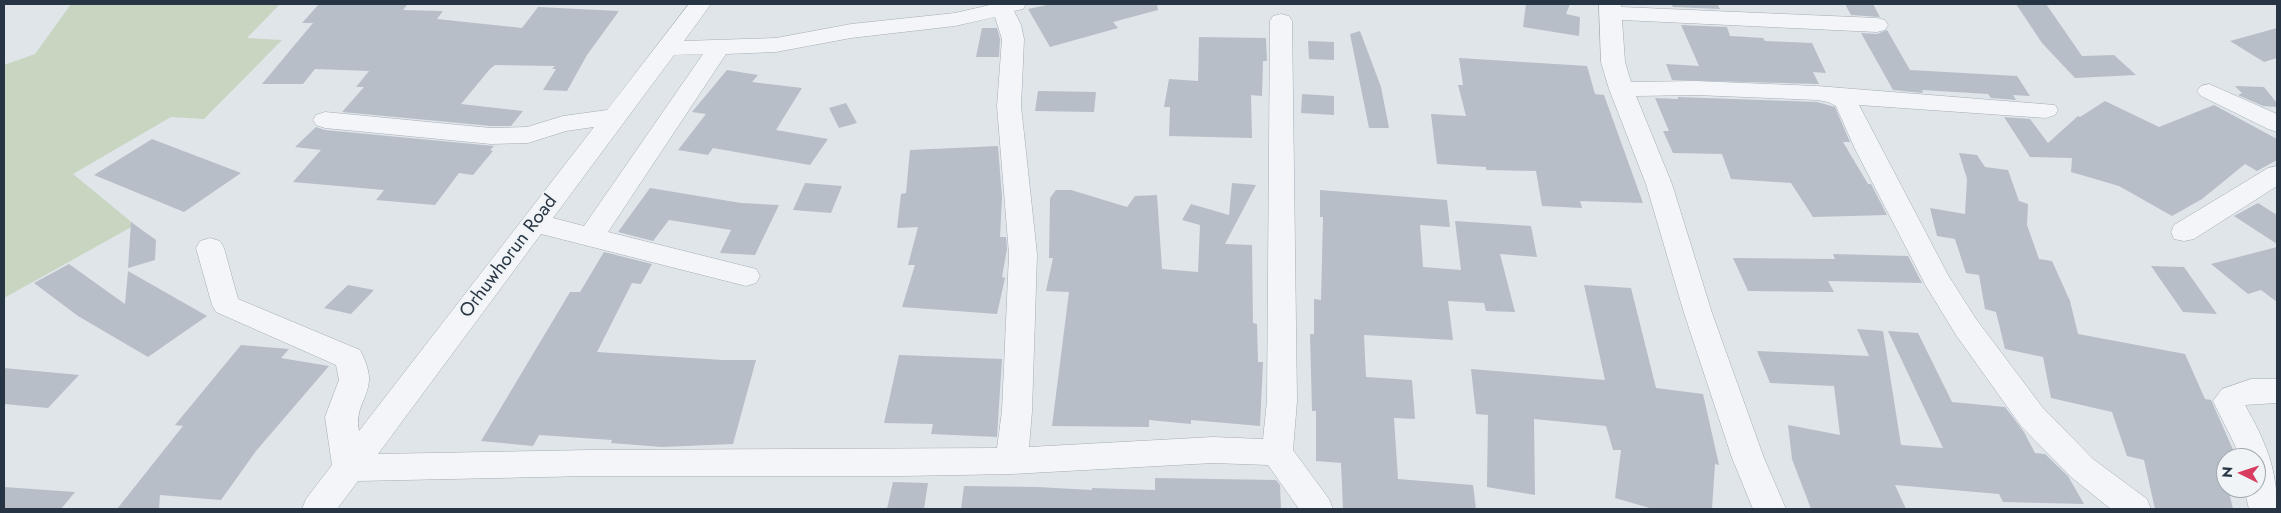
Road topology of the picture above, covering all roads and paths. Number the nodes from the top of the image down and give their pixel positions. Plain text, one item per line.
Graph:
1 (700, 4) edge
2 (1009, 6) edge
3 (1611, 8) edge
4 (1281, 21) dead end
5 (1877, 25) dead end
6 (720, 46) junction
7 (667, 48) junction
8 (1621, 89) junction
9 (2209, 91) dead end
10 (1835, 96) junction
11 (2046, 110) dead end
12 (615, 116) junction
13 (325, 120) dead end
14 (2277, 124) edge
15 (2277, 174) edge
16 (535, 223) junction
17 (2184, 232) dead end
18 (591, 237) junction
19 (210, 248) dead end
20 (746, 276) dead end
21 (2277, 391) edge
22 (2252, 448) edge
23 (1278, 452) junction
24 (1012, 461) junction
25 (349, 468) junction
26 (318, 509) edge
27 (1317, 509) edge
28 (1769, 509) edge
29 (2135, 509) edge

1 - 7 street, Orhuwhorun Road
2 - 6 street
2 - 24 street
3 - 5 street
3 - 8 street
4 - 23 street
6 - 7 street
6 - 18 street
7 - 12 street, Orhuwhorun Road
8 - 10 street
8 - 28 street
9 - 14 street
10 - 11 street
10 - 29 street
12 - 13 street
12 - 16 street, Orhuwhorun Road
15 - 17 street
16 - 18 street
16 - 25 street, Orhuwhorun Road
18 - 20 street
19 - 25 street
21 - 22 street
23 - 24 street
23 - 27 street
24 - 25 street
25 - 26 street, Orhuwhorun Road

